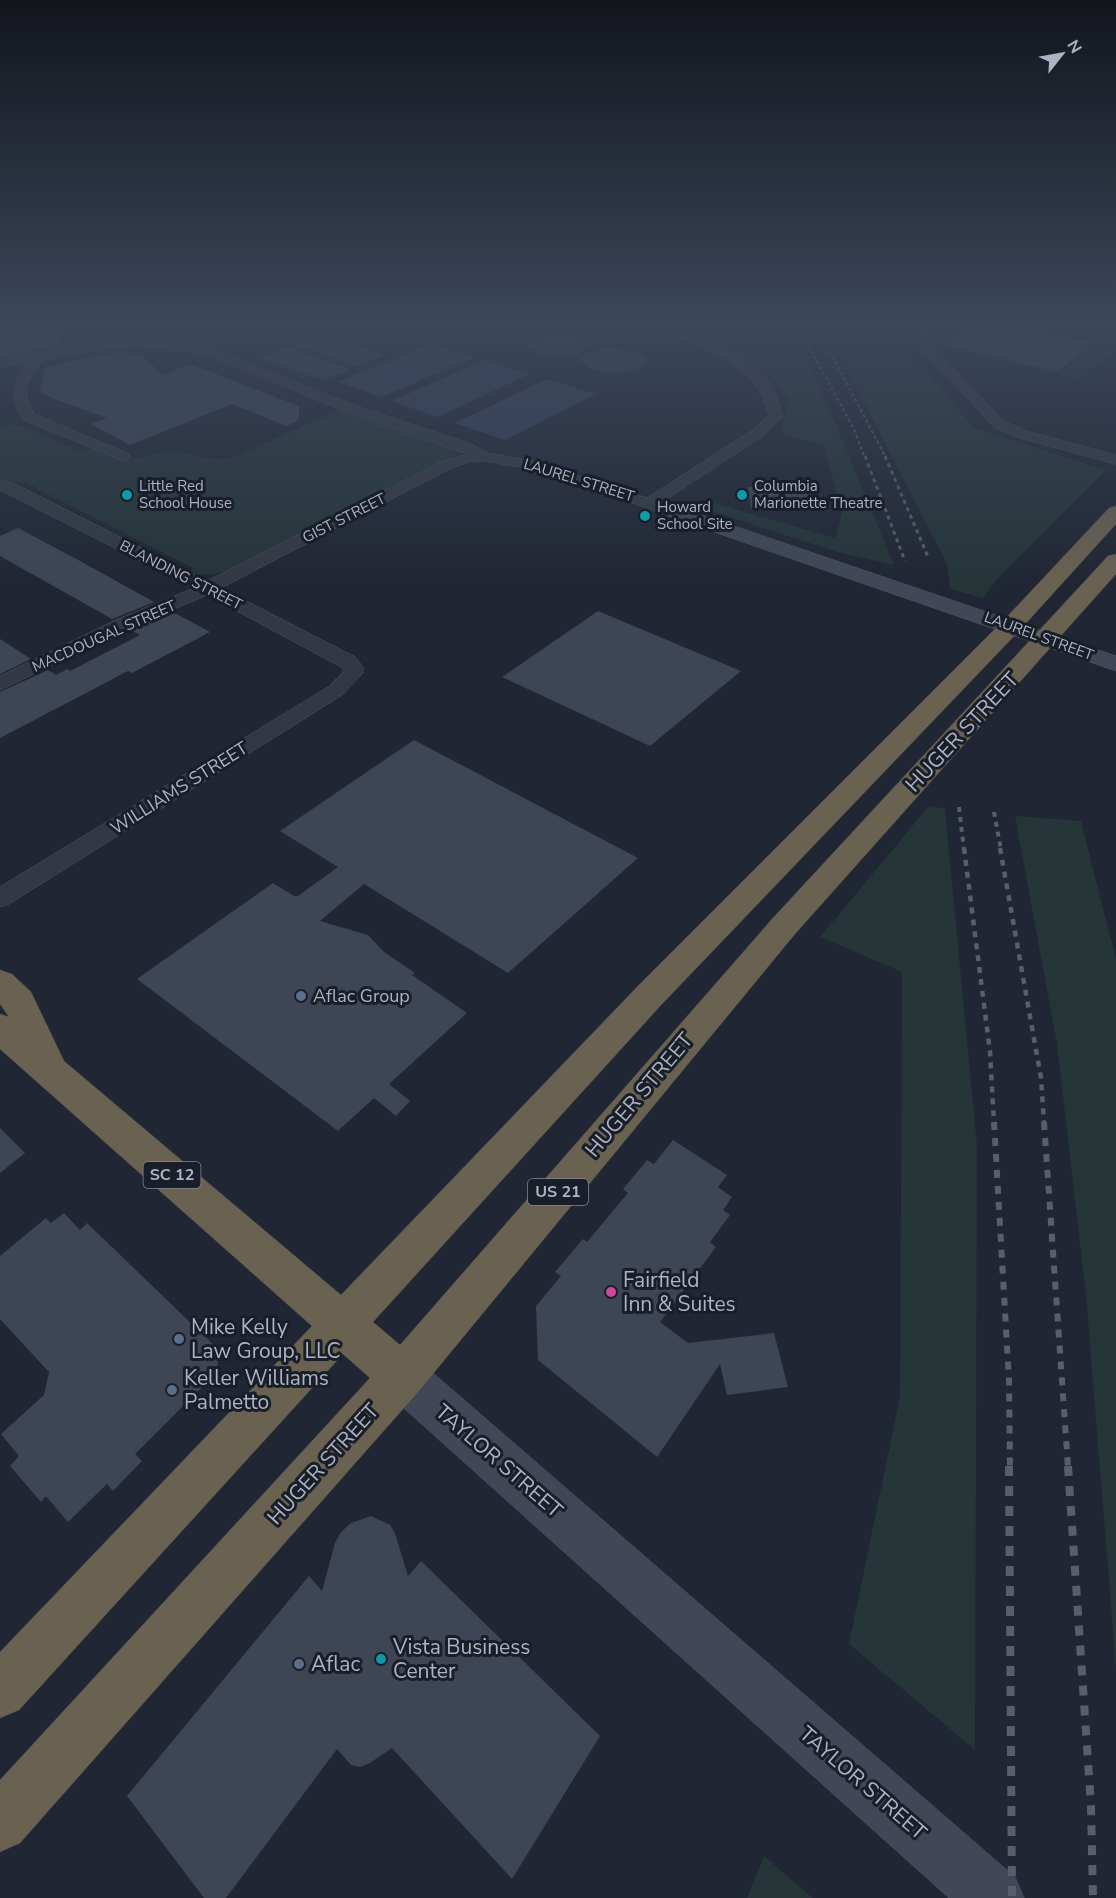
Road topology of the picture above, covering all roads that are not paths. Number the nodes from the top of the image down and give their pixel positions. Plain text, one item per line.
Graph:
1 (24, 408) edge
2 (348, 408) edge
3 (775, 408) edge
4 (983, 408) edge
5 (124, 457) dead end
6 (484, 457) junction
7 (1116, 459) edge
8 (0, 485) edge
9 (650, 503) junction
10 (675, 512) joint
11 (1116, 512) edge
12 (1116, 561) edge
13 (207, 588) junction
14 (1011, 626) junction
15 (1047, 639) junction
16 (1116, 664) edge
17 (354, 673) joint
18 (0, 684) edge
19 (0, 898) edge
20 (0, 984) edge
21 (0, 1028) edge
22 (49, 1069) junction
23 (343, 1323) junction
24 (402, 1376) junction
25 (0, 1691) edge
26 (0, 1823) edge
27 (994, 1898) edge

1 - 5 street
2 - 6 street, LAUREL STREET
3 - 9 street
4 - 7 street
6 - 9 street, LAUREL STREET
6 - 13 street, GIST STREET
8 - 13 street, BLANDING STREET
9 - 10 street, LAUREL STREET
10 - 14 street, LAUREL STREET
11 - 14 highway, HUGER STREET
12 - 15 highway, HUGER STREET / US 21
13 - 17 street, BLANDING STREET
13 - 18 street, MACDOUGAL STREET
14 - 15 street, LAUREL STREET
14 - 23 highway, HUGER STREET
15 - 16 street, LAUREL STREET
15 - 24 highway, HUGER STREET / US 21
17 - 19 street, WILLIAMS STREET
20 - 22 highway
21 - 22 highway, TAYLOR STREET / SC 12
22 - 23 highway, TAYLOR STREET / SC 12
23 - 24 highway, TAYLOR STREET / SC 12
23 - 25 highway, HUGER STREET
24 - 26 highway, HUGER STREET / US 21
24 - 27 street, TAYLOR STREET / SC 12

